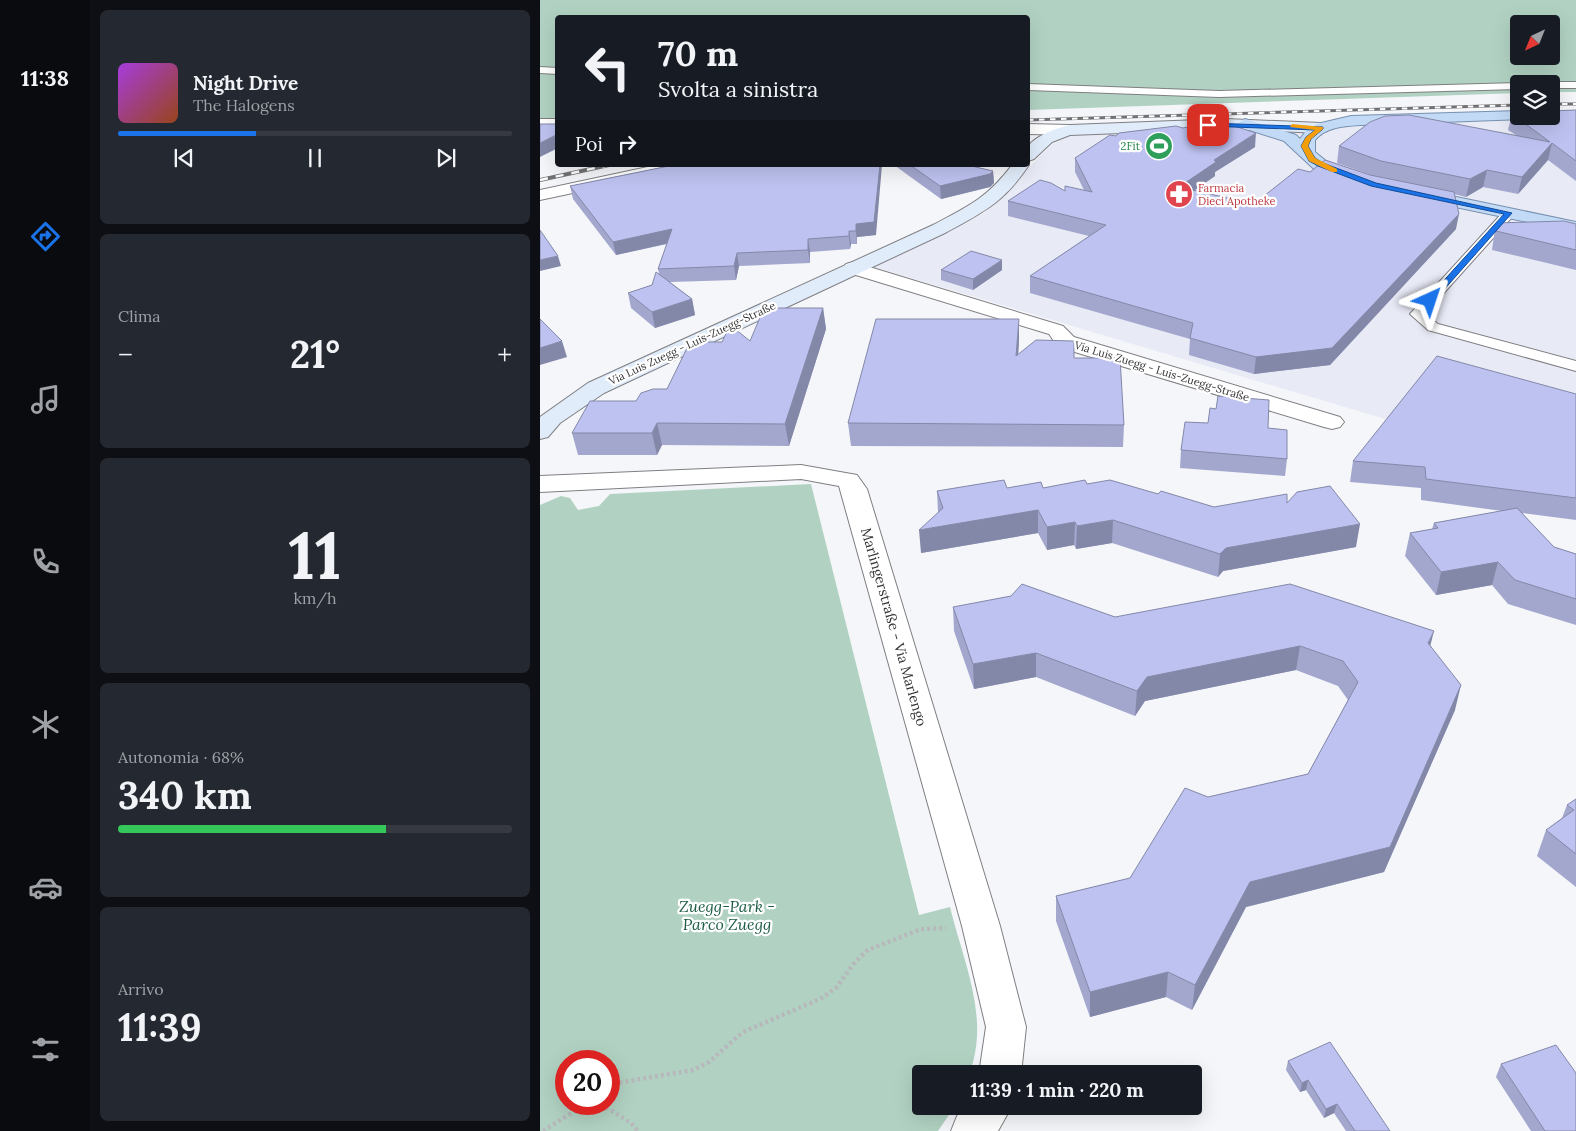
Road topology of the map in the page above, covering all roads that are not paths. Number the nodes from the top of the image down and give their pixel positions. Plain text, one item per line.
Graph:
1 (540, 70) edge
2 (555, 71) edge
3 (1560, 85) edge
4 (1576, 85) edge
5 (1510, 86) edge
6 (1030, 87) edge
7 (1510, 116) edge
8 (1371, 120) junction
9 (540, 124) edge
10 (555, 124) edge
11 (1245, 124) junction
12 (1321, 128) junction
13 (1030, 129) edge
14 (1070, 130) junction
15 (1031, 147) edge
16 (1307, 152) junction
17 (671, 167) edge
18 (1019, 167) edge
19 (1374, 184) edge
20 (1403, 190) edge
21 (540, 195) edge
22 (1509, 213) junction
23 (1576, 227) edge
24 (853, 268) junction
25 (1576, 366) edge
26 (1332, 422) dead end
27 (540, 432) edge
28 (540, 484) edge
29 (1001, 1065) edge
30 (984, 1115) edge
31 (972, 1131) edge

1 - 2 lane
3 - 4 lane
5 - 6 lane
7 - 8 main road
8 - 11 main road
8 - 12 main road
9 - 10 street
11 - 12 street
11 - 14 street
11 - 16 main road
12 - 16 main road
13 - 14 street
14 - 15 street
16 - 19 main road
17 - 21 street
18 - 24 street, Via Luis Zuegg - Luis-Zuegg-Straße
20 - 22 main road
22 - 23 main road
22 - 25 lane
24 - 26 street, Via Luis Zuegg - Luis-Zuegg-Straße
24 - 27 street, Via Luis Zuegg - Luis-Zuegg-Straße
28 - 29 street, Marlingerstraße - Via Marlengo
30 - 31 street

